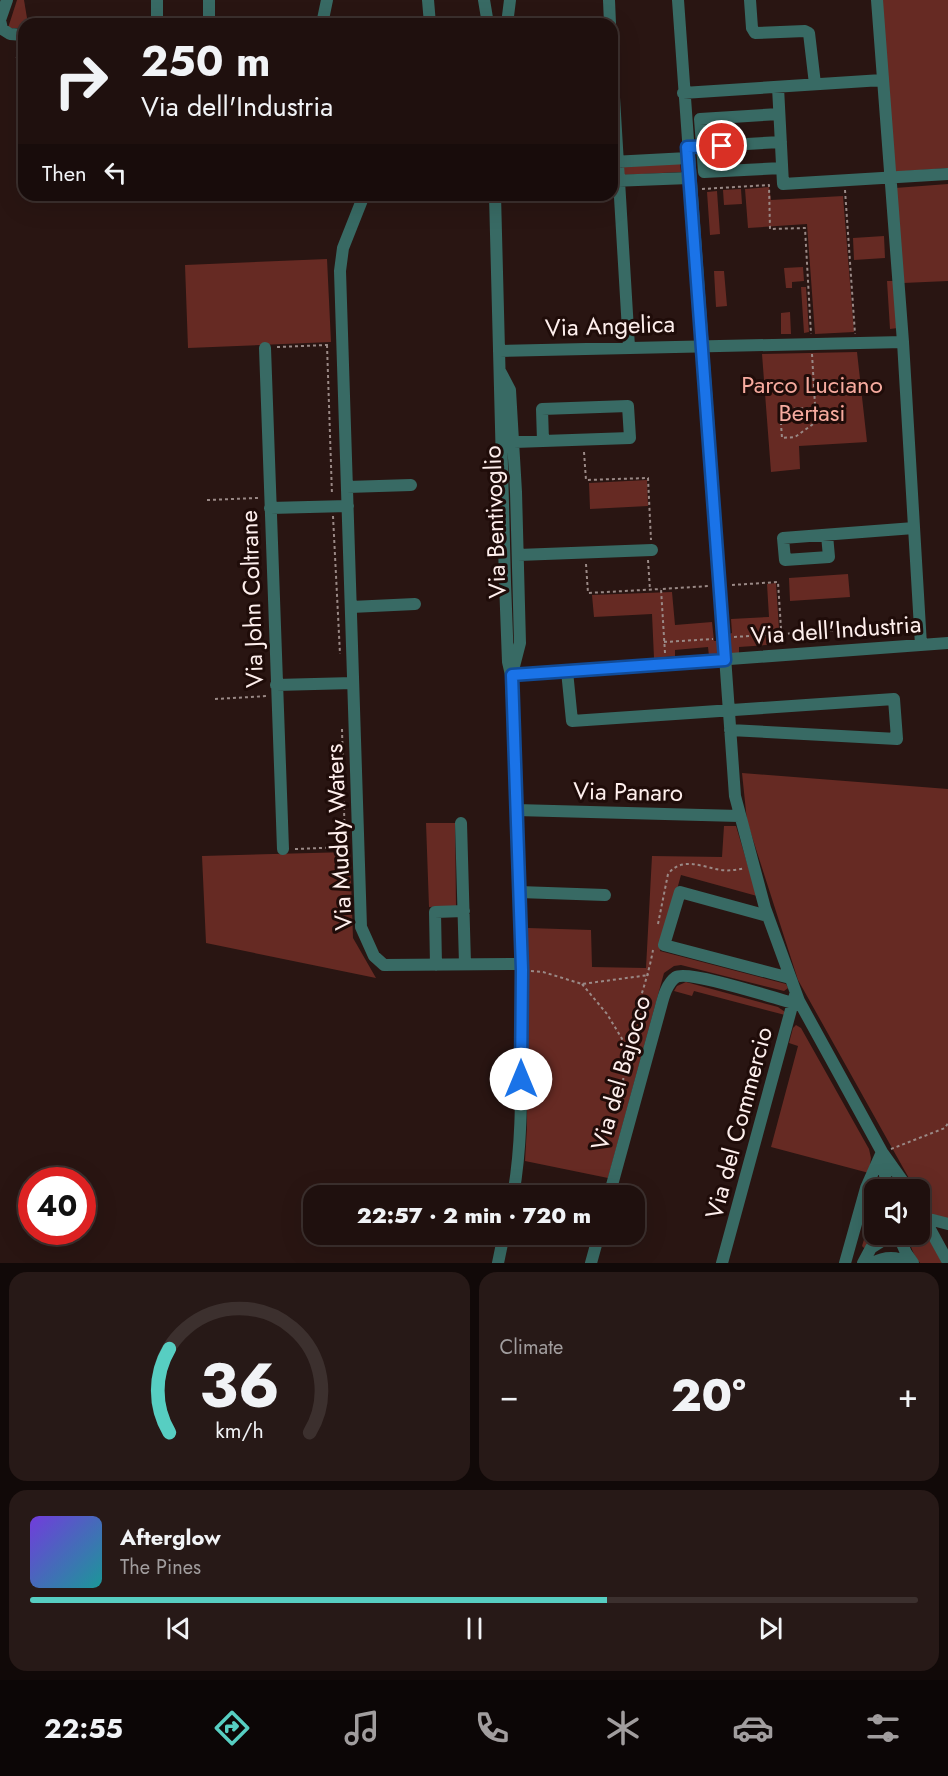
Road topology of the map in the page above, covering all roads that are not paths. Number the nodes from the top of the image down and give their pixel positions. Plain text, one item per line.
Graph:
1 (7, 0) edge
2 (157, 0) edge
3 (209, 0) edge
4 (327, 0) edge
5 (428, 0) edge
6 (484, 0) edge
7 (510, 0) edge
8 (609, 0) edge
9 (678, 0) edge
10 (750, 0) edge
11 (877, 0) edge
12 (157, 18) edge
13 (208, 18) edge
14 (323, 18) edge
15 (430, 18) edge
16 (487, 18) edge
17 (508, 18) edge
18 (610, 18) edge
19 (18, 34) edge
20 (882, 80) junction
21 (815, 84) junction
22 (778, 87) junction
23 (683, 93) junction
24 (779, 114) junction
25 (781, 142) junction
26 (702, 147) junction
27 (688, 153) junction
28 (782, 168) junction
29 (618, 171) edge
30 (618, 172) edge
31 (948, 174) edge
32 (891, 178) junction
33 (690, 184) junction
34 (362, 201) edge
35 (495, 201) edge
36 (617, 201) edge
37 (903, 342) junction
38 (702, 345) junction
39 (629, 347) junction
40 (265, 348) road end
41 (499, 351) junction
42 (499, 370) junction
43 (501, 436) junction
44 (543, 441) junction
45 (514, 442) junction
46 (501, 453) junction
47 (411, 485) dead end
48 (347, 487) junction
49 (270, 502) junction
50 (348, 506) junction
51 (914, 528) junction
52 (827, 535) junction
53 (652, 549) road end
54 (518, 555) junction
55 (415, 604) dead end
56 (351, 607) junction
57 (948, 643) edge
58 (921, 645) junction
59 (725, 660) junction
60 (567, 671) junction
61 (512, 675) junction
62 (353, 683) junction
63 (276, 691) junction
64 (728, 710) junction
65 (730, 730) junction
66 (516, 810) junction
67 (739, 816) junction
68 (461, 823) dead end
69 (283, 849) road end
70 (519, 892) junction
71 (605, 895) dead end
72 (464, 911) junction
73 (768, 916) junction
74 (465, 964) junction
75 (436, 965) junction
76 (522, 967) junction
77 (790, 978) junction
78 (794, 998) junction
79 (882, 1152) junction
80 (881, 1179) edge
81 (900, 1179) edge
82 (515, 1185) edge
83 (612, 1185) edge
84 (864, 1203) edge
85 (861, 1206) junction
86 (930, 1219) edge
87 (948, 1224) edge
88 (930, 1229) edge
89 (502, 1245) edge
90 (595, 1245) edge
91 (876, 1245) edge
92 (903, 1245) edge
93 (948, 1262) edge
94 (498, 1263) edge
95 (591, 1263) edge
96 (722, 1263) edge
97 (845, 1263) edge
98 (863, 1263) edge
99 (873, 1263) edge
100 (911, 1263) edge

1 - 19 street
2 - 12 street
3 - 13 street
4 - 14 street
5 - 15 street
6 - 16 street
7 - 17 street
8 - 18 street
9 - 23 street
10 - 21 street
11 - 20 street
20 - 21 street
20 - 32 street
21 - 22 street
22 - 23 street
22 - 24 street
23 - 27 street
24 - 25 street
24 - 26 street
25 - 26 street
25 - 28 street
26 - 27 street
26 - 28 street
27 - 29 street
27 - 33 street
28 - 32 street
30 - 33 street
31 - 32 street
32 - 37 street
33 - 38 street
34 - 48 street, Via Muddy Waters
35 - 41 street, Via Bentivoglio
36 - 39 street
37 - 38 street, Via Angelica
37 - 51 street
38 - 39 street, Via Angelica
38 - 59 street
39 - 41 street, Via Angelica
40 - 49 street, Via John Coltrane
41 - 42 street, Via Bentivoglio
42 - 43 street, Via Bentivoglio
42 - 45 street, Via Bentivoglio
43 - 45 street
43 - 46 street, Via Bentivoglio
44 - 44 street
44 - 45 street
45 - 46 street
45 - 54 street, Via Bentivoglio
46 - 61 street, Via Bentivoglio
47 - 48 street
48 - 50 street, Via Muddy Waters
49 - 50 street
49 - 63 street, Via John Coltrane
50 - 56 street, Via Muddy Waters
51 - 52 street
51 - 58 street
52 - 52 street
53 - 54 street
54 - 61 street, Via Bentivoglio
55 - 56 street
56 - 62 street, Via Muddy Waters
57 - 58 street, Via dell'Industria
58 - 59 street, Via dell'Industria
59 - 60 street, Via dell'Industria
59 - 64 street
60 - 61 street, Via dell'Industria
60 - 64 street
61 - 66 street, Via Bentivoglio
62 - 63 street
62 - 75 street, Via Muddy Waters
63 - 69 street, Via John Coltrane
64 - 65 street
64 - 65 street
65 - 67 street
66 - 67 street, Via Panaro
66 - 70 street, Via Bentivoglio
67 - 73 street
68 - 72 street
70 - 71 street
70 - 76 street, Via Bentivoglio
72 - 74 street
72 - 75 street
73 - 77 street
73 - 77 street
74 - 75 street, Via Muddy Waters
74 - 76 street, Via Muddy Waters
76 - 82 street, Via Bentivoglio
77 - 78 street
78 - 79 street
78 - 83 street, Via del Bajocco
78 - 96 street, Via del Commercio
79 - 80 street
79 - 81 street
79 - 85 street
84 - 85 street
85 - 97 street
86 - 87 street
88 - 93 street
89 - 94 street
90 - 95 street
91 - 98 street
92 - 100 street
99 - 100 street

